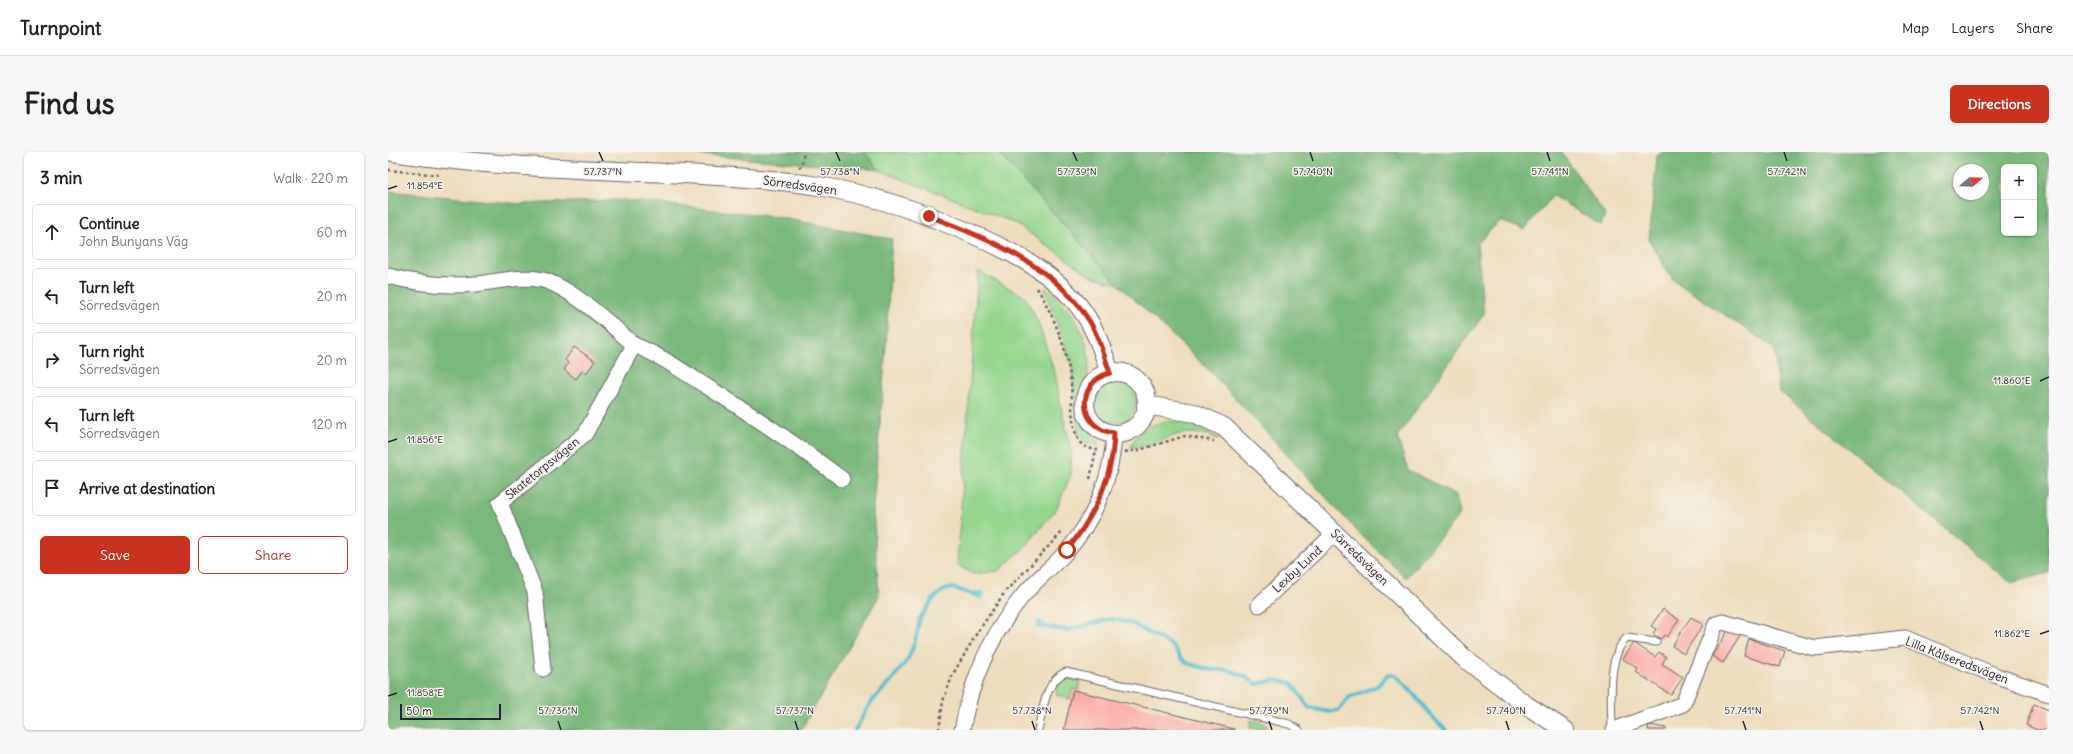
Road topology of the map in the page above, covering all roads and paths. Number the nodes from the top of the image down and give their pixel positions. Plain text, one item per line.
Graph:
1 (393, 152) edge
2 (388, 170) edge
3 (440, 175) dead end
4 (388, 276) edge
5 (1032, 283) dead end
6 (634, 345) junction
7 (1110, 373) junction
8 (1146, 405) junction
9 (1114, 433) junction
10 (1219, 443) dead end
11 (1114, 451) junction
12 (842, 479) dead end
13 (1335, 533) junction
14 (1259, 605) dead end
15 (1656, 642) dead end
16 (543, 669) dead end
17 (2049, 694) edge
18 (962, 730) edge
19 (1038, 730) edge
20 (1299, 730) edge
21 (1565, 730) edge
22 (1613, 730) edge

1 - 7 street, Sörredsvägen
2 - 3 path
4 - 6 street
5 - 11 path
6 - 12 street
6 - 16 street, Skatetorpsvägen
7 - 8 street
7 - 9 street
8 - 9 street
8 - 13 street, Sörredsvägen
9 - 11 street
10 - 11 path
11 - 18 street
13 - 14 street, Lexby Lund
13 - 21 street, Sörredsvägen
15 - 22 lane, Lilla Kålseredsvägen
17 - 22 street, Lilla Kålseredsvägen
19 - 20 lane

